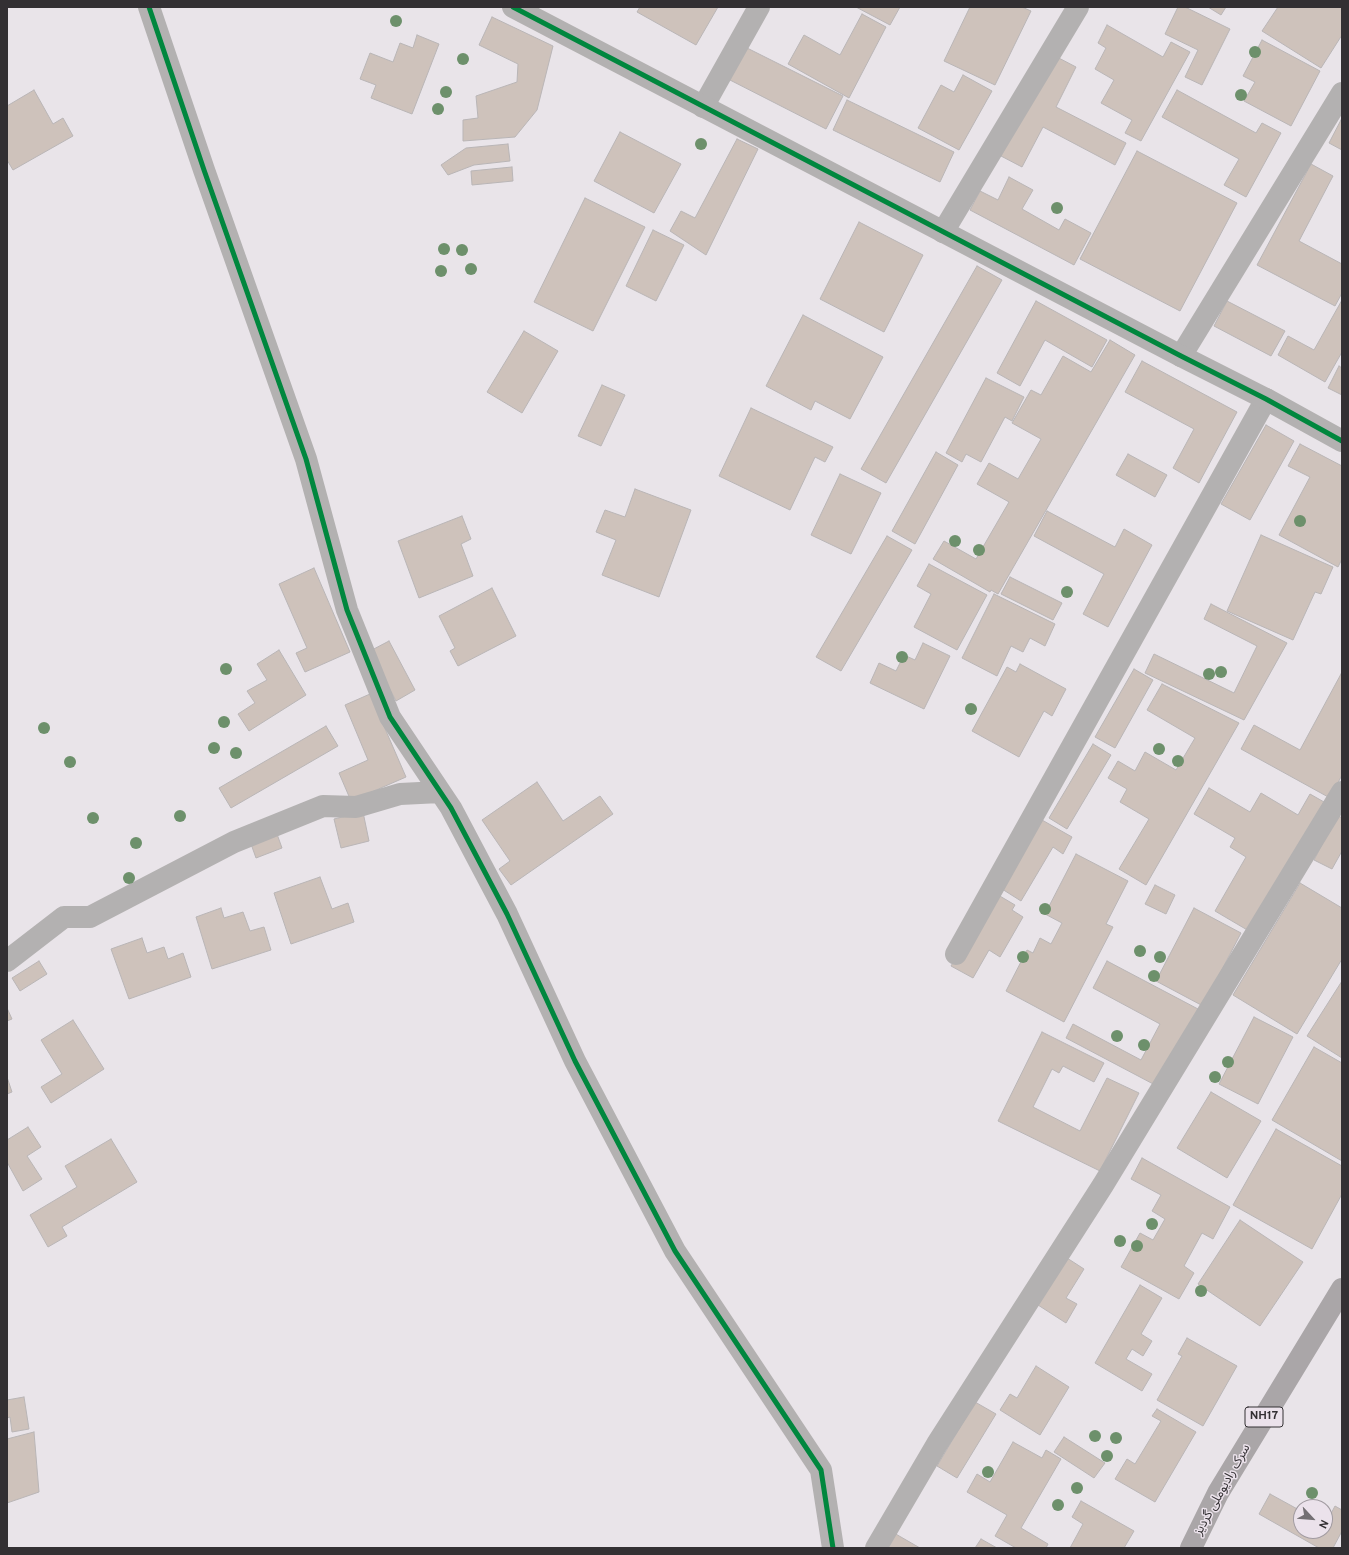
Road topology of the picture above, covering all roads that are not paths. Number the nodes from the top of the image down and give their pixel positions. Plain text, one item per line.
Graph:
1 (150, 7) edge
2 (513, 7) edge
3 (759, 7) edge
4 (1078, 7) edge
5 (1342, 93) edge
6 (703, 107) junction
7 (943, 232) junction
8 (1181, 356) junction
9 (1266, 400) junction
10 (1342, 441) edge
11 (440, 792) junction
12 (1342, 792) edge
13 (956, 954) dead end
14 (7, 961) edge
15 (1342, 1289) edge
16 (833, 1548) edge
17 (876, 1548) edge
18 (1191, 1548) edge

1 - 11 street
2 - 6 street
3 - 6 street
4 - 7 street
5 - 8 street
6 - 7 street
7 - 8 street
8 - 9 street
9 - 10 street
9 - 13 street
11 - 14 street
11 - 16 street
12 - 17 street
15 - 18 highway, سرک رادیوملی گردیز / NH17

